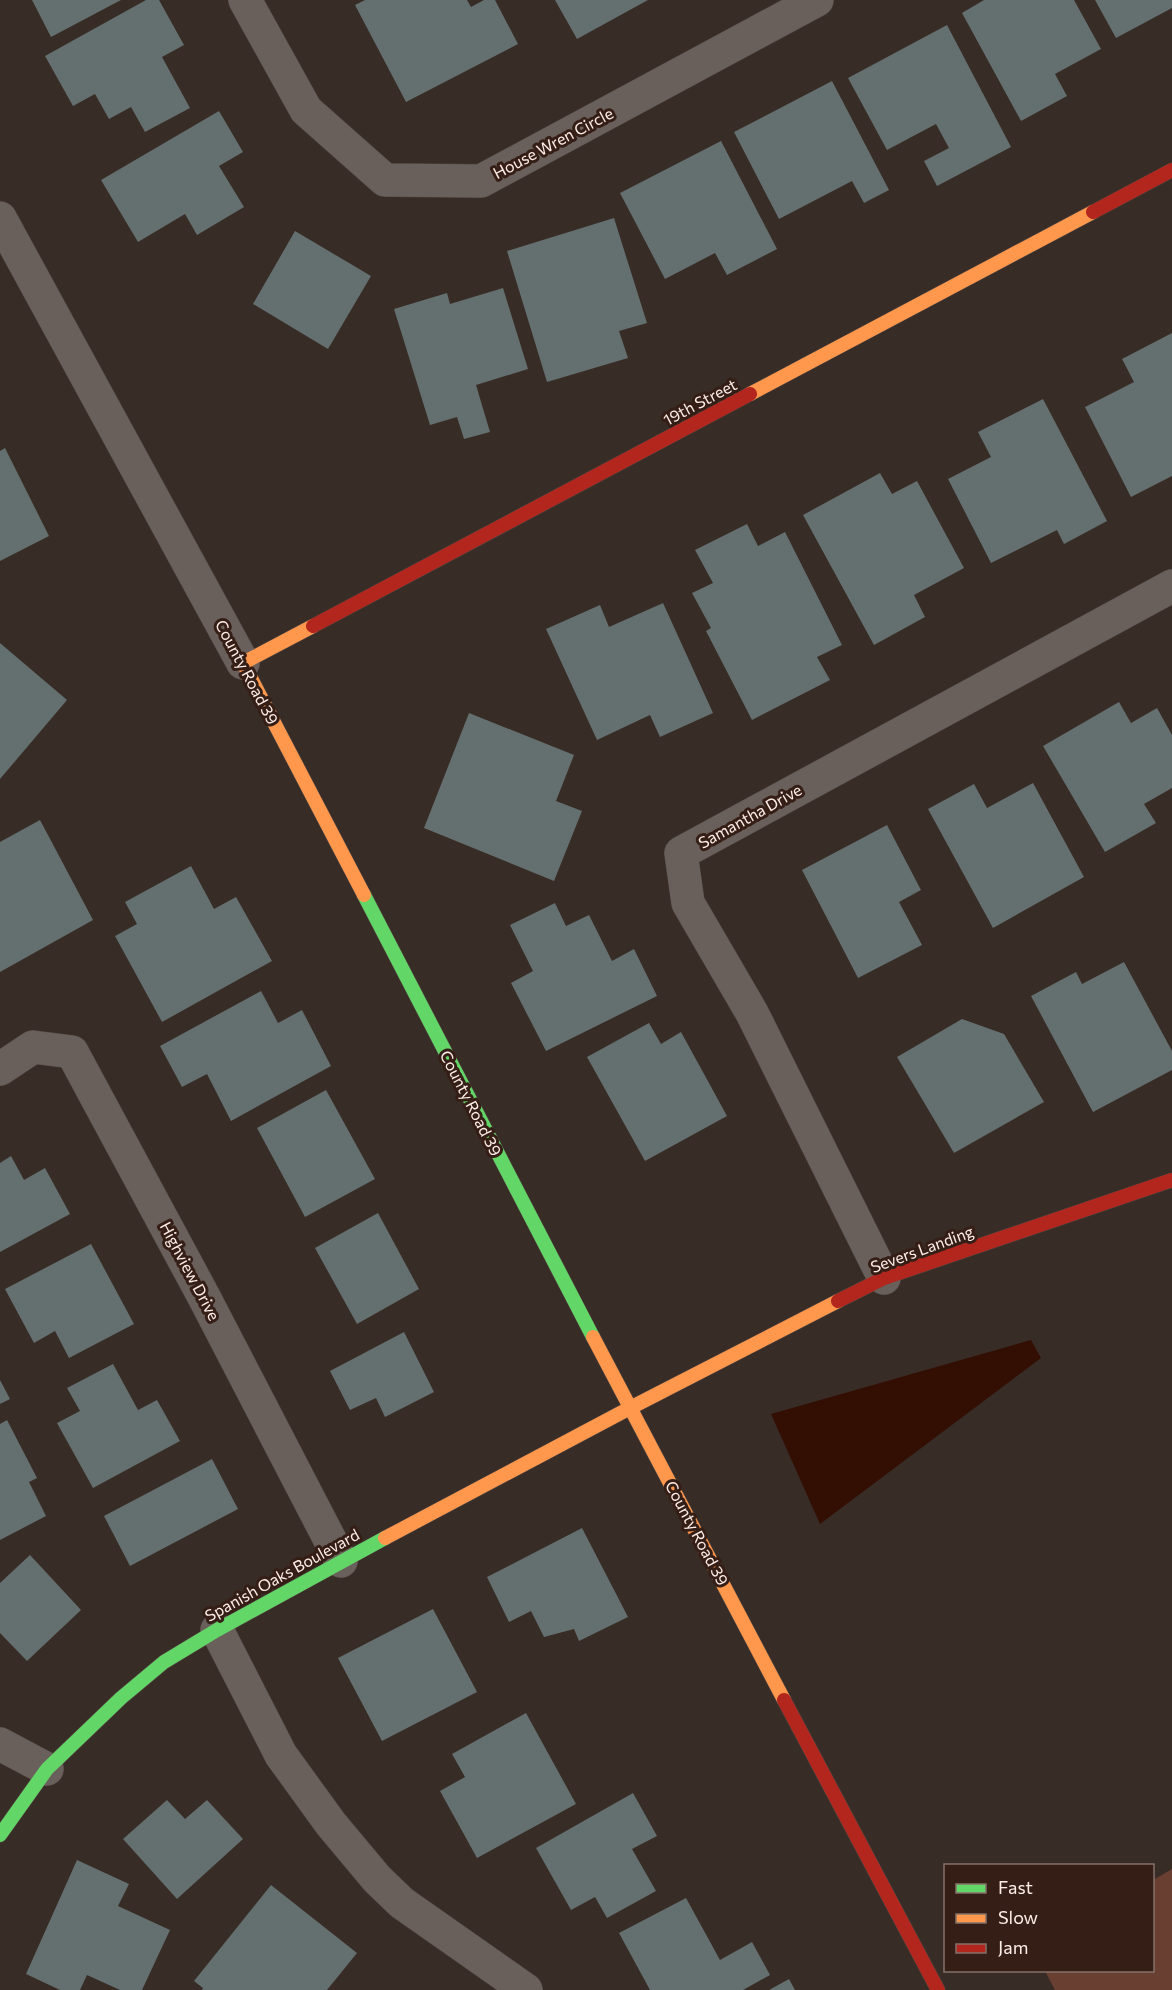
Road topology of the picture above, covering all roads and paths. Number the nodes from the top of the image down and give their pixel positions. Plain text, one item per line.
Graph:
1 (245, 0) edge
2 (817, 0) edge
3 (782, 8) edge
4 (1172, 170) edge
5 (0, 218) edge
6 (1172, 586) edge
7 (243, 663) junction
8 (0, 1069) edge
9 (1172, 1180) edge
10 (884, 1278) junction
11 (630, 1408) junction
12 (341, 1561) junction
13 (217, 1630) junction
14 (0, 1744) edge
15 (47, 1769) junction
16 (0, 1835) edge
17 (526, 1990) edge
18 (938, 1990) edge

1 - 3 street, House Wren Circle
2 - 3 street, House Wren Circle
4 - 7 street, 19th Street
5 - 7 street, County Road 39
6 - 10 street, Samantha Drive
7 - 11 street, County Road 39
8 - 12 street, Highview Drive
9 - 10 street, Severs Landing
10 - 11 street, Severs Landing
11 - 12 street, Spanish Oaks Boulevard
11 - 18 street, County Road 39
12 - 13 street, Spanish Oaks Boulevard
13 - 15 street, Spanish Oaks Boulevard
13 - 17 street
14 - 15 street
15 - 16 street, Spanish Oaks Boulevard

